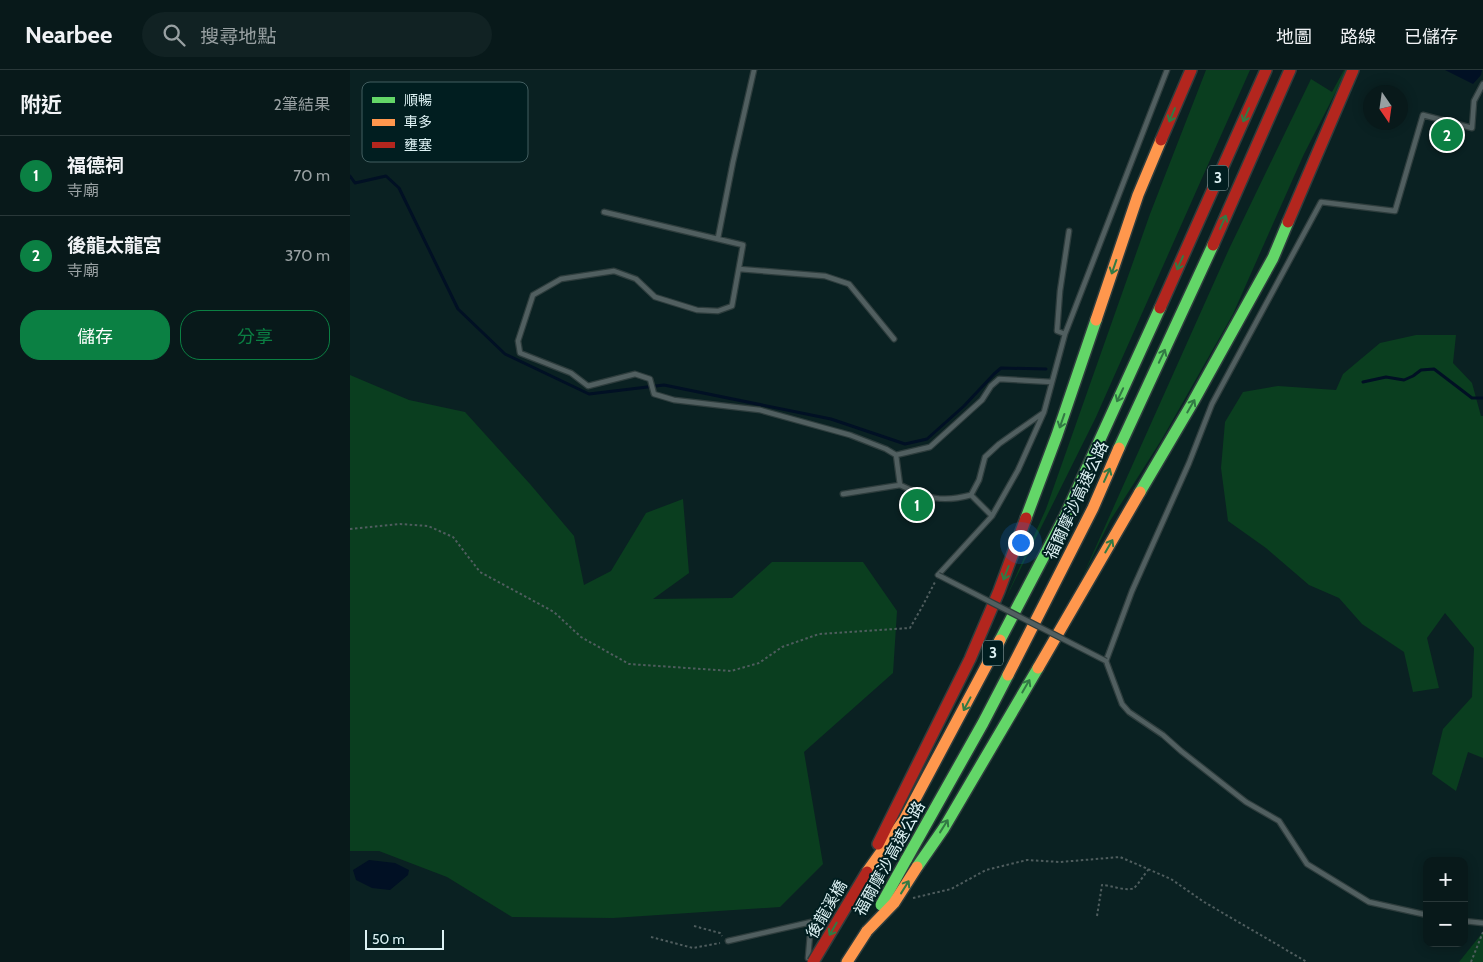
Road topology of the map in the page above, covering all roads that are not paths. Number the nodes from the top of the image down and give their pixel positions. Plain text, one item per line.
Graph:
1 (754, 70) edge
2 (1167, 70) edge
3 (1191, 70) edge
4 (1266, 70) edge
5 (1290, 70) edge
6 (1353, 70) edge
7 (1360, 70) edge
8 (1483, 84) edge
9 (1337, 106) junction
10 (604, 212) dead end
11 (1069, 231) dead end
12 (718, 238) junction
13 (739, 269) junction
14 (1065, 334) junction
15 (894, 339) dead end
16 (1052, 382) junction
17 (1044, 412) junction
18 (896, 455) junction
19 (900, 485) junction
20 (843, 494) dead end
21 (971, 495) junction
22 (992, 516) junction
23 (1106, 661) junction
24 (867, 872) junction
25 (1423, 914) edge
26 (1468, 921) edge
27 (1483, 923) edge
28 (867, 931) junction
29 (728, 941) road end
30 (808, 962) edge
31 (814, 962) edge
32 (847, 962) edge

1 - 12 lane
2 - 14 lane
3 -> 24 highway
4 -> 24 highway, 福爾摩沙高速公路 / 3
28 -> 5 highway, 福爾摩沙高速公路 / 3, bridge
6 - 9 highway
7 - 9 highway
8 - 23 lane
28 -> 9 highway, bridge
10 - 12 lane
11 - 14 lane
12 - 13 lane
13 - 15 lane
13 - 18 lane
14 - 16 lane
16 - 17 lane
16 - 18 lane
17 - 21 lane
17 - 22 lane
18 - 19 lane
19 - 20 lane
19 - 21 lane
21 - 22 lane
22 - 23 lane, bridge
23 - 25 lane
24 -> 31 highway, 後龍溪橋 / 3, bridge
26 - 27 lane
28 - 32 highway, 3
29 - 30 lane

